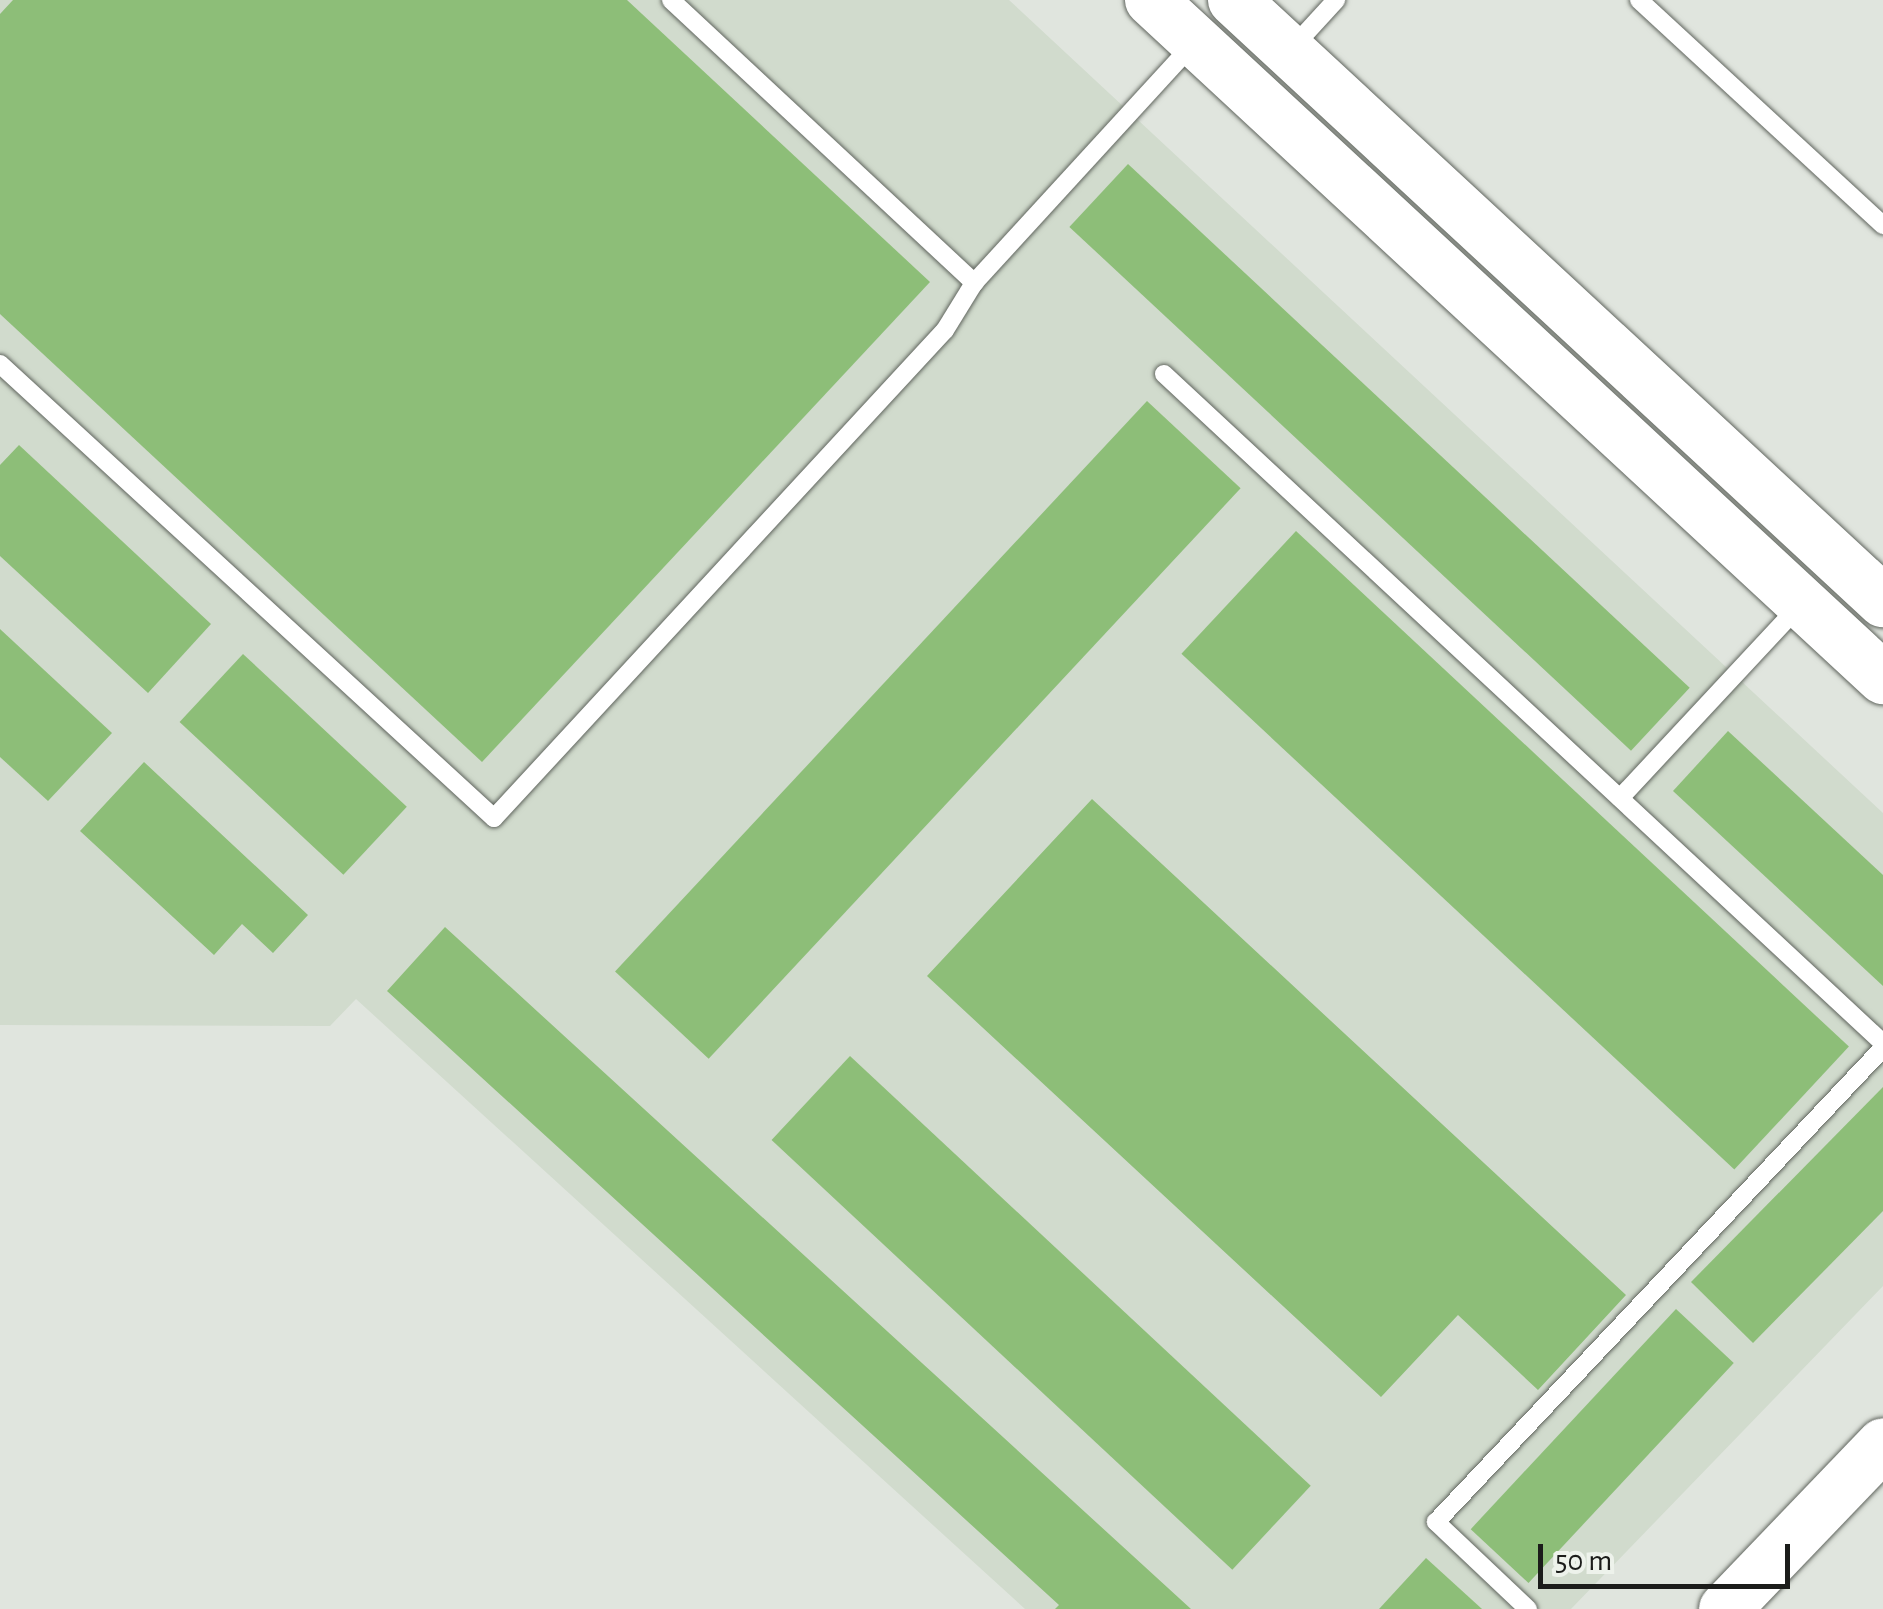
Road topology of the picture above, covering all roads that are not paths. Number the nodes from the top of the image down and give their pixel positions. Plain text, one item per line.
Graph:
1 (670, 0) edge
2 (1151, 0) edge
3 (1234, 0) edge
4 (1336, 0) edge
5 (1639, 0) edge
6 (1196, 41) junction
7 (1289, 51) junction
8 (1883, 225) edge
9 (974, 284) junction
10 (0, 364) edge
11 (1164, 374) dead end
12 (1883, 601) edge
13 (1802, 603) junction
14 (1883, 678) edge
15 (1620, 798) junction
16 (1883, 1046) edge
17 (1883, 1444) edge
18 (1528, 1609) edge
19 (1725, 1609) edge

1 - 9 lane
2 - 6 street
3 - 7 street
4 - 7 lane
5 - 8 lane
6 - 9 lane
6 - 13 street
7 - 12 street
9 - 10 lane
11 - 15 lane
13 - 14 street
13 - 15 lane
15 - 16 lane
16 - 18 lane
17 - 19 street

